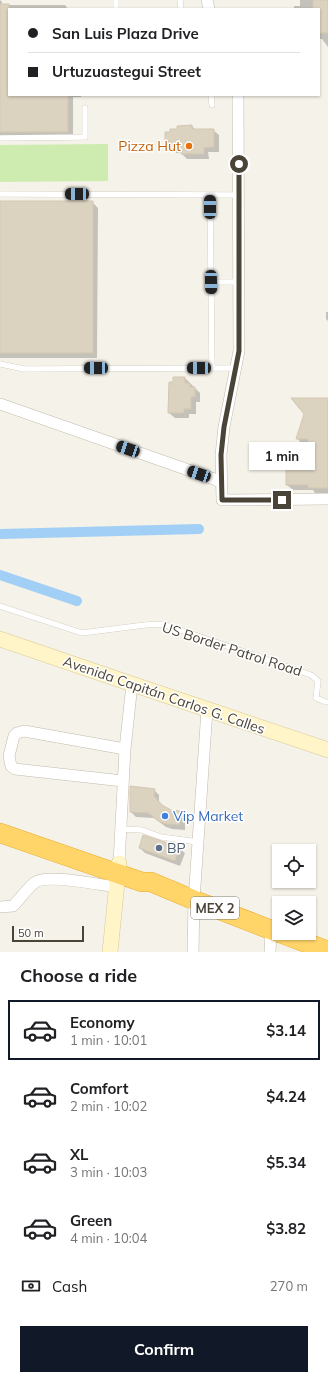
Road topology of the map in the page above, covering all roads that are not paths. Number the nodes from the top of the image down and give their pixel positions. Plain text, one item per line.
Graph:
1 (211, 96) edge
2 (238, 96) edge
3 (212, 105) dead end
4 (85, 108) dead end
5 (0, 138) edge
6 (0, 194) edge
7 (210, 194) junction
8 (239, 195) junction
9 (211, 282) junction
10 (240, 282) junction
11 (0, 364) edge
12 (212, 368) junction
13 (236, 368) junction
14 (0, 404) edge
15 (222, 483) junction
16 (328, 499) edge
17 (0, 606) edge
18 (0, 639) edge
19 (132, 684) junction
20 (326, 702) dead end
21 (207, 710) junction
22 (125, 748) junction
23 (328, 750) edge
24 (123, 781) junction
25 (0, 820) edge
26 (121, 829) junction
27 (0, 833) edge
28 (198, 842) junction
29 (118, 874) junction
30 (194, 900) junction
31 (0, 907) edge
32 (272, 930) edge
33 (274, 940) edge
34 (298, 940) edge
35 (328, 951) edge
36 (110, 952) edge
37 (193, 952) edge
38 (270, 952) edge

1 - 3 lane
2 - 8 street
4 - 5 lane
6 - 7 lane
7 - 8 lane
7 - 9 lane
8 - 10 street
9 - 10 lane
9 - 12 lane
10 - 13 street
11 - 12 lane
12 - 13 lane
13 - 15 street
14 - 15 street
15 - 16 street
17 - 20 lane, US Border Patrol Road
18 - 19 street, Avenida Capitán Carlos G. Calles
19 - 21 street, Avenida Capitán Carlos G. Calles
19 - 22 street
21 - 23 street, Avenida Capitán Carlos G. Calles
21 - 28 street
22 - 24 street
22 - 24 street
24 - 26 street
25 - 29 highway, MEX 2
26 - 28 lane
26 - 29 street
27 - 29 highway, MEX 2
28 - 30 street
29 - 30 highway, MEX 2
29 - 31 street
29 - 36 street
30 - 32 highway, MEX 2
30 - 37 street
33 - 38 street
34 - 35 highway, MEX 2

